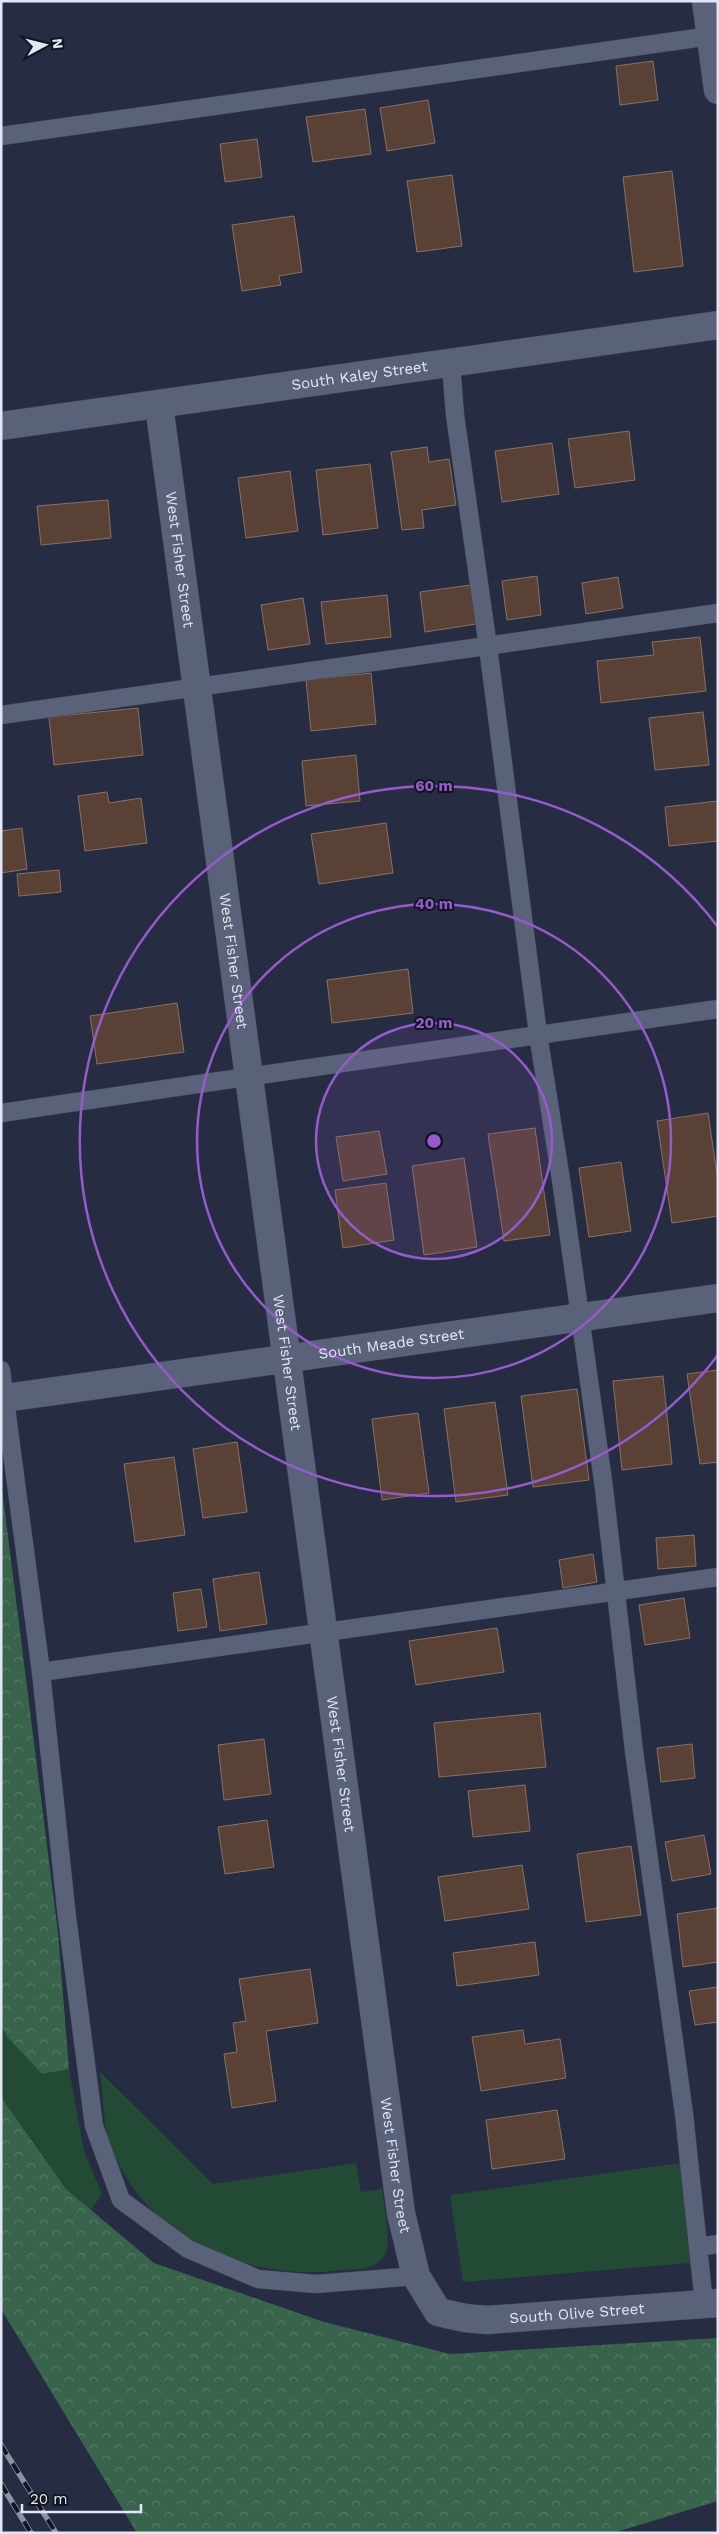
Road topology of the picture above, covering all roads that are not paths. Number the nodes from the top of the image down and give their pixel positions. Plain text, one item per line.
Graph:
1 (706, 1) edge
2 (714, 36) edge
3 (718, 90) edge
4 (1, 136) edge
5 (718, 325) edge
6 (451, 364) junction
7 (159, 405) junction
8 (1, 426) edge
9 (718, 613) edge
10 (488, 647) junction
11 (195, 687) junction
12 (1, 715) edge
13 (718, 1009) edge
14 (538, 1034) junction
15 (250, 1078) junction
16 (1, 1113) edge
17 (718, 1298) edge
18 (579, 1318) junction
19 (288, 1359) junction
20 (1, 1370) edge
21 (5, 1398) junction
22 (718, 1577) edge
23 (616, 1592) junction
24 (324, 1632) junction
25 (41, 1672) junction
26 (718, 2244) edge
27 (698, 2247) junction
28 (416, 2276) junction
29 (711, 2304) edge
30 (438, 2312) joint

1 - 2 street
2 - 3 street
2 - 4 lane
5 - 6 street, South Kaley Street
6 - 7 street, South Kaley Street
6 - 10 lane
7 - 8 street, South Kaley Street
7 - 11 street, West Fisher Street
9 - 10 lane
10 - 11 lane
10 - 14 lane
11 - 12 lane
11 - 15 street, West Fisher Street
13 - 14 lane
14 - 15 lane
14 - 18 lane
15 - 16 lane
15 - 19 street, West Fisher Street
17 - 18 street, South Meade Street
18 - 19 street, South Meade Street
18 - 23 lane
19 - 21 street, South Meade Street
19 - 24 street, West Fisher Street
20 - 21 lane
21 - 25 lane
22 - 23 lane
23 - 24 lane
23 - 27 lane
24 - 25 lane
24 - 28 street, West Fisher Street
25 - 28 lane
26 - 27 lane
27 - 29 lane
28 - 30 street, West Fisher Street
29 - 30 street, South Olive Street

